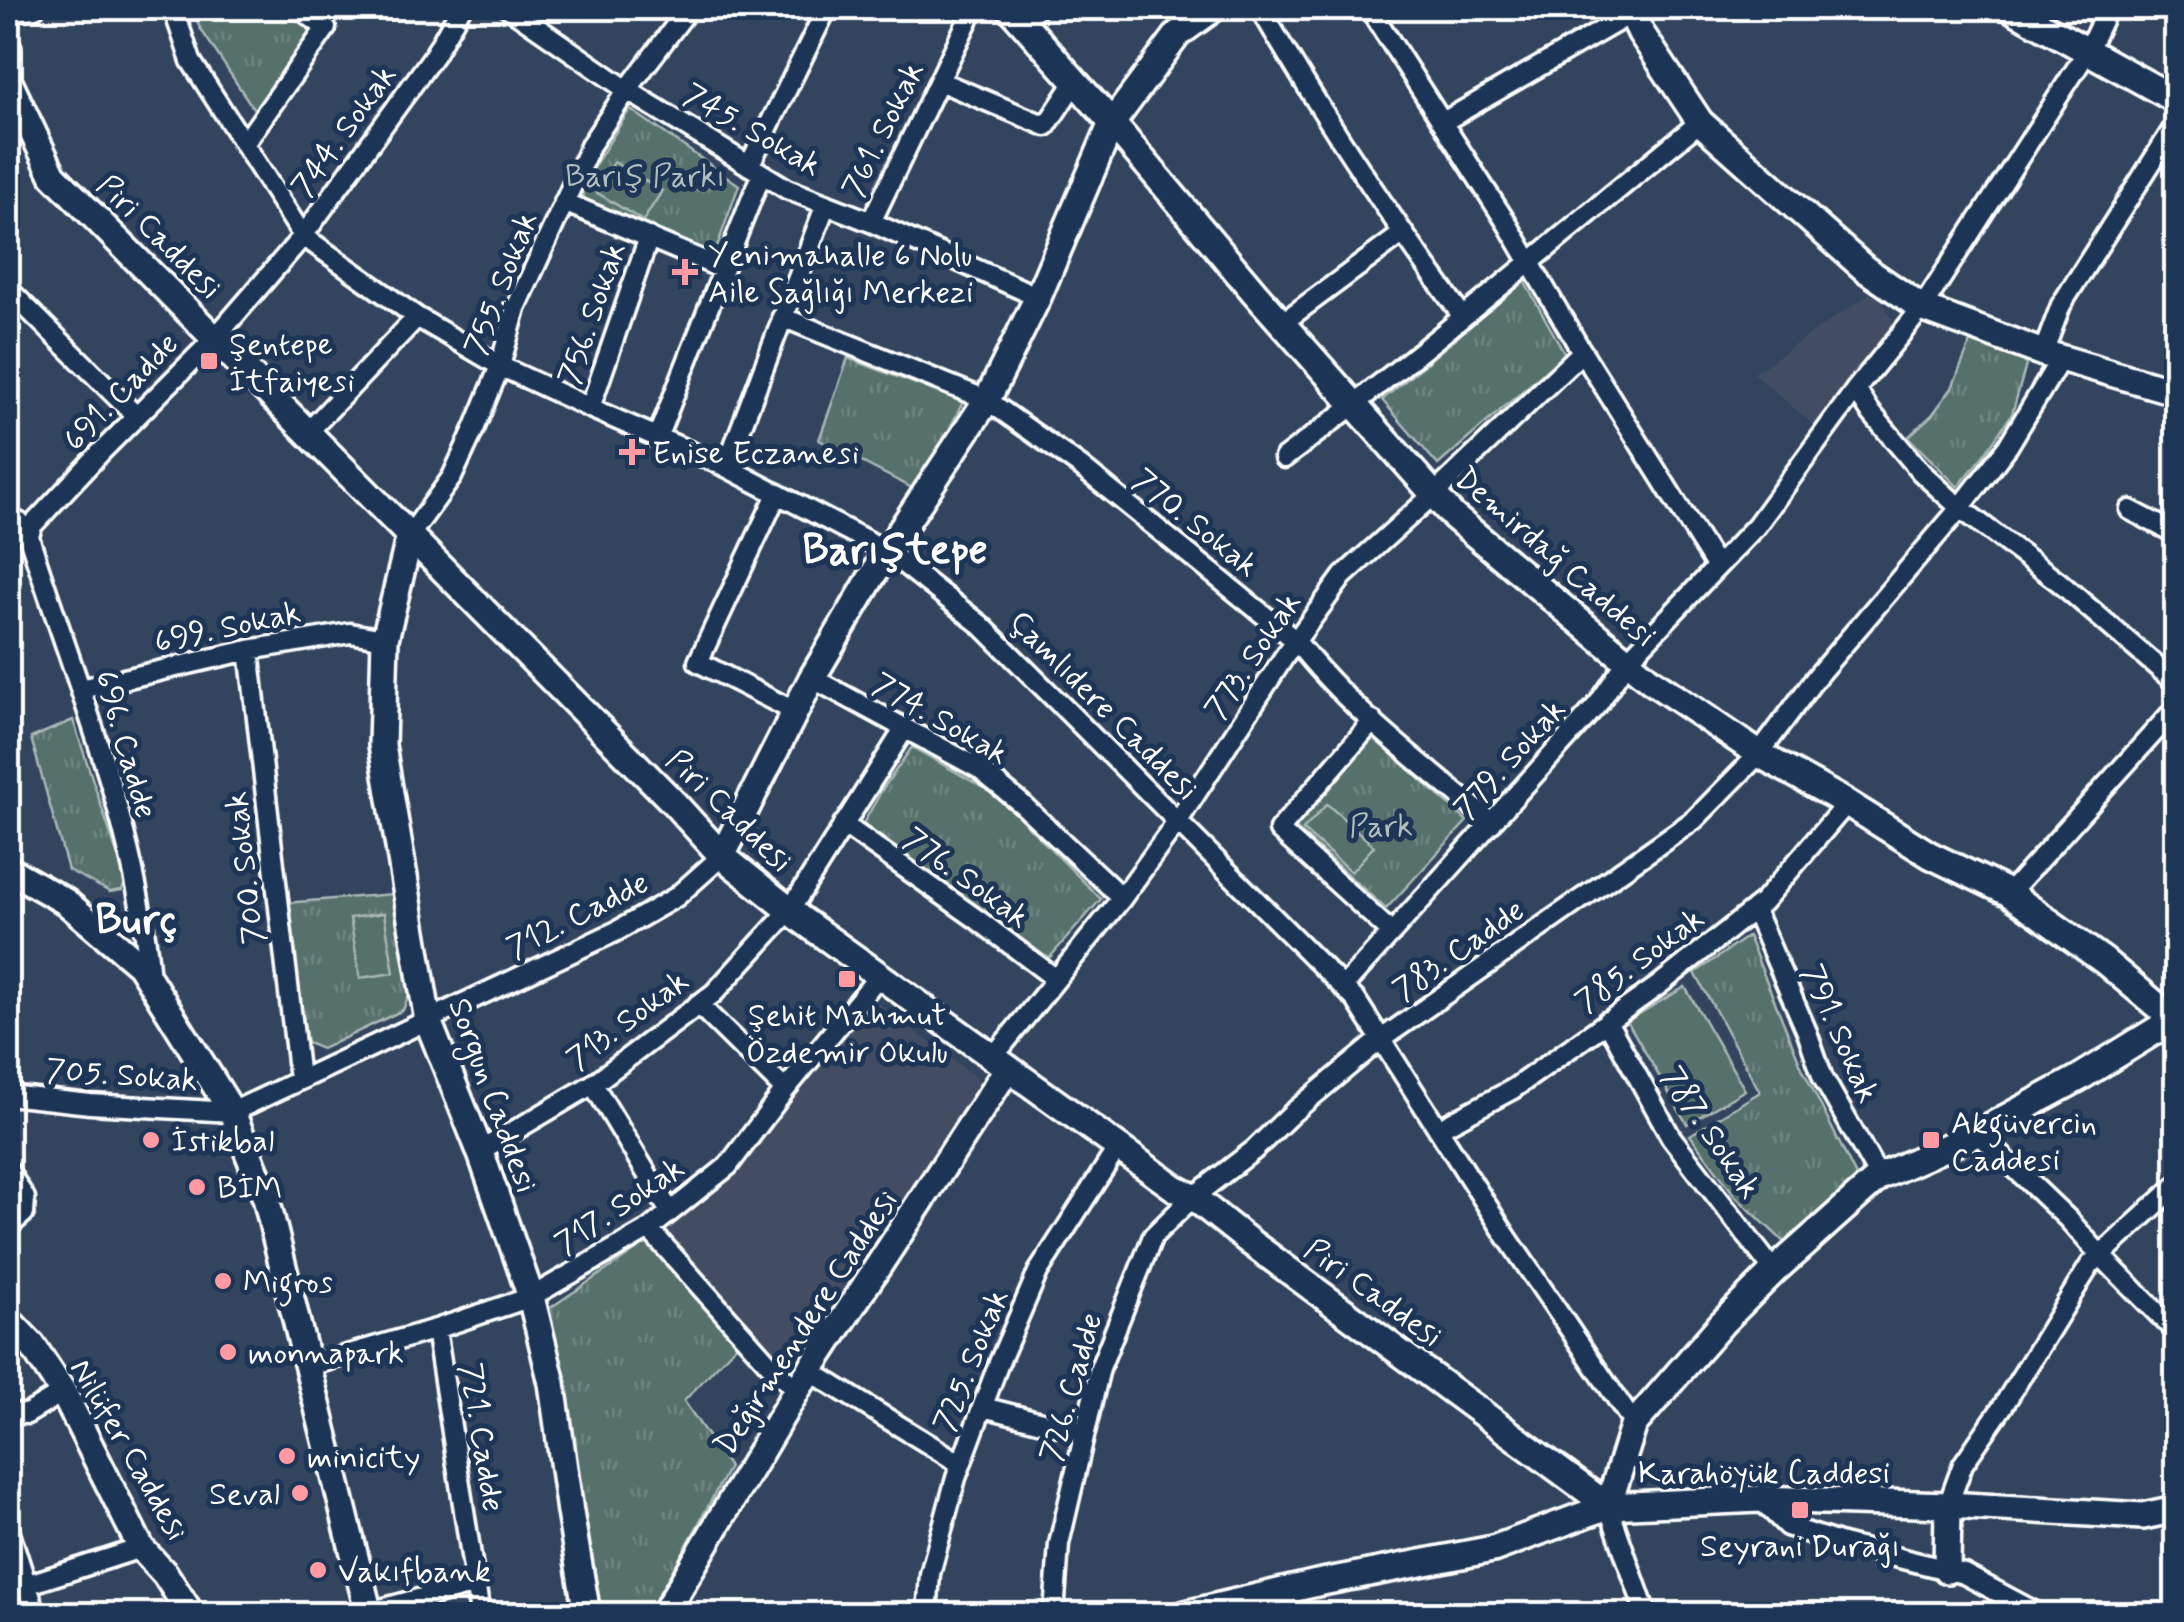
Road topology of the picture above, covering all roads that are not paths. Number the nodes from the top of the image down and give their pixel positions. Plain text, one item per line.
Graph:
1 (35, 8) edge
2 (173, 8) edge
3 (299, 8) edge
4 (462, 8) edge
5 (509, 8) edge
6 (688, 8) edge
7 (827, 8) edge
8 (974, 8) edge
9 (1214, 8) edge
10 (1260, 8) edge
11 (1369, 8) edge
12 (2010, 8) edge
13 (2108, 8) edge
14 (1630, 10) edge
15 (8, 11) edge
16 (1023, 11) edge
17 (8, 48) edge
18 (2087, 52) junction
19 (939, 81) junction
20 (1075, 82) junction
21 (627, 90) junction
22 (2176, 100) edge
23 (1443, 122) junction
24 (1700, 122) junction
25 (1112, 124) junction
26 (2176, 124) edge
27 (244, 144) junction
28 (755, 170) junction
29 (564, 202) junction
30 (826, 204) junction
31 (871, 222) junction
32 (1402, 234) junction
33 (304, 236) junction
34 (649, 238) junction
35 (1529, 261) junction
36 (723, 268) junction
37 (8, 289) edge
38 (1038, 297) junction
39 (1922, 308) junction
40 (418, 316) junction
41 (782, 317) junction
42 (1463, 318) junction
43 (1282, 323) junction
44 (214, 338) junction
45 (1582, 352) junction
46 (2052, 356) junction
47 (500, 366) junction
48 (1856, 389) junction
49 (2176, 392) edge
50 (986, 400) junction
51 (1355, 405) junction
52 (590, 408) junction
53 (136, 416) junction
54 (308, 432) junction
55 (657, 438) junction
56 (1284, 458) dead end
57 (726, 467) junction
58 (777, 494) junction
59 (1434, 494) junction
60 (1960, 508) junction
61 (2130, 510) dead end
62 (17, 526) edge
63 (2176, 534) edge
64 (410, 535) junction
65 (887, 550) junction
66 (1716, 566) junction
67 (385, 639) junction
68 (1296, 641) junction
69 (249, 650) junction
70 (1627, 661) junction
71 (812, 678) junction
72 (2176, 683) edge
73 (81, 689) junction
74 (2176, 708) edge
75 (794, 711) junction
76 (1373, 721) junction
77 (905, 728) junction
78 (1758, 754) junction
79 (1847, 804) junction
80 (1178, 820) junction
81 (1492, 823) junction
82 (842, 824) junction
83 (722, 856) junction
84 (8, 869) edge
85 (2009, 893) junction
86 (1122, 898) junction
87 (790, 910) junction
88 (1754, 910) junction
89 (1392, 933) junction
90 (879, 976) junction
91 (150, 978) junction
92 (1056, 980) junction
93 (1343, 987) junction
94 (698, 1004) junction
95 (428, 1021) junction
96 (2176, 1021) edge
97 (1608, 1022) junction
98 (1380, 1040) junction
99 (1000, 1062) junction
100 (300, 1078) junction
101 (593, 1084) junction
102 (785, 1090) junction
103 (8, 1095) edge
104 (232, 1112) junction
105 (1438, 1130) junction
106 (1978, 1133) junction
107 (1118, 1147) junction
108 (480, 1151) junction
109 (8, 1170) edge
110 (1880, 1177) junction
111 (2174, 1192) edge
112 (1193, 1197) junction
113 (670, 1212) junction
114 (8, 1227) edge
115 (649, 1229) junction
116 (2100, 1256) junction
117 (1774, 1272) junction
118 (531, 1297) junction
119 (8, 1320) edge
120 (436, 1328) junction
121 (2176, 1332) edge
122 (309, 1366) junction
123 (804, 1380) junction
124 (63, 1392) junction
125 (982, 1406) junction
126 (8, 1413) edge
127 (1634, 1424) junction
128 (1085, 1433) junction
129 (961, 1464) junction
130 (1760, 1499) junction
131 (1948, 1505) junction
132 (1608, 1506) junction
133 (2176, 1509) edge
134 (8, 1528) edge
135 (141, 1548) junction
136 (1947, 1570) junction
137 (474, 1584) junction
138 (17, 1587) edge
139 (1265, 1605) edge
140 (36, 1614) edge
141 (192, 1614) edge
142 (369, 1614) edge
143 (480, 1614) edge
144 (587, 1614) edge
145 (664, 1614) edge
146 (927, 1614) edge
147 (1054, 1614) edge
148 (1184, 1614) edge
149 (1649, 1614) edge
150 (2040, 1614) edge

1 - 15 street
2 - 27 street, Çamlıdere Caddesi
3 - 27 street
4 - 33 street, 744. Sokak
5 - 21 street, 745. Sokak
6 - 21 street, 755. Sokak
7 - 28 street
8 - 19 street, 761. Sokak
9 - 25 street
10 - 32 street
11 - 23 street
12 - 18 street
13 - 18 street, 779. Sokak
14 - 23 street
14 - 24 street
16 - 20 street, Demirdağ Caddesi
17 - 44 street, Piri Caddesi
18 - 22 street
18 - 39 street, 779. Sokak
19 - 20 street
19 - 31 street, 761. Sokak
20 - 25 street, Demirdağ Caddesi
21 - 28 street, 745. Sokak
21 - 29 street, 755. Sokak
23 - 35 street
24 - 35 street
24 - 39 street
25 - 38 street
25 - 43 street, Demirdağ Caddesi
26 - 46 street, 783. Cadde
27 - 33 street, Çamlıdere Caddesi
28 - 30 street, 745. Sokak
28 - 36 street
29 - 34 street
29 - 47 street, 755. Sokak
30 - 31 street, 745. Sokak
30 - 41 street
31 - 38 street, 745. Sokak
32 - 42 street
32 - 43 street
33 - 40 street, Çamlıdere Caddesi
33 - 44 street, 744. Sokak
34 - 36 street
34 - 52 street, 756. Sokak
35 - 42 street
35 - 45 street
36 - 55 street
37 - 53 street
38 - 50 street
39 - 46 street
39 - 48 street, 779. Sokak
40 - 47 street, Çamlıdere Caddesi
40 - 54 street
41 - 50 street, 770. Sokak
41 - 57 street
42 - 51 street
43 - 51 street, Demirdağ Caddesi
44 - 53 street, 691. Cadde
44 - 54 street, Piri Caddesi
45 - 59 street, 773. Sokak
45 - 66 street
46 - 49 street
46 - 60 street, 783. Cadde
47 - 52 street, Çamlıdere Caddesi
47 - 64 street, 755. Sokak
48 - 60 street
48 - 66 street, 779. Sokak
50 - 65 street
50 - 68 street, 770. Sokak
51 - 56 street
51 - 59 street, Demirdağ Caddesi
52 - 55 street, Çamlıdere Caddesi
53 - 62 street, 691. Cadde
54 - 64 street, Piri Caddesi
55 - 57 street, Çamlıdere Caddesi
57 - 58 street, Çamlıdere Caddesi
58 - 65 street, Çamlıdere Caddesi
58 - 75 street
59 - 68 street, 773. Sokak
59 - 70 street, Demirdağ Caddesi
60 - 72 street
60 - 78 street, 783. Cadde
61 - 63 street
62 - 73 street, 696. Cadde
64 - 67 street, Sorgun Caddesi
64 - 83 street, Piri Caddesi
65 - 71 street
65 - 80 street, Çamlıdere Caddesi
66 - 70 street, 779. Sokak
67 - 69 street, 699. Sokak
67 - 95 street, Sorgun Caddesi
68 - 76 street, 770. Sokak
68 - 80 street, 773. Sokak
69 - 73 street, 699. Sokak
69 - 100 street, 700. Sokak
70 - 78 street, Demirdağ Caddesi
70 - 81 street, 779. Sokak
71 - 75 street
71 - 77 street, 774. Sokak
73 - 91 street, 696. Cadde
74 - 85 street
75 - 83 street
76 - 81 street, 770. Sokak
76 - 89 street
77 - 82 street, 713. Sokak
77 - 86 street, 774. Sokak
78 - 79 street, Demirdağ Caddesi
78 - 98 street, 783. Cadde
79 - 85 street, Demirdağ Caddesi
79 - 88 street, 785. Sokak
80 - 86 street, 773. Sokak
80 - 93 street, Çamlıdere Caddesi
81 - 89 street, 779. Sokak
82 - 87 street, 713. Sokak
82 - 92 street, 776. Sokak
83 - 87 street, Piri Caddesi
83 - 95 street, 712. Cadde
84 - 91 street
85 - 96 street, Demirdağ Caddesi
86 - 92 street, 773. Sokak
87 - 90 street, Piri Caddesi
87 - 94 street, 713. Sokak
88 - 97 street, 785. Sokak
88 - 110 street, 791. Sokak
89 - 93 street, 779. Sokak
90 - 99 street, Piri Caddesi
90 - 102 street, 717. Sokak
91 - 104 street
92 - 99 street, 773. Sokak
93 - 98 street, Çamlıdere Caddesi
94 - 101 street, 713. Sokak
94 - 102 street
95 - 100 street, 712. Cadde
95 - 108 street, Sorgun Caddesi
96 - 106 street
97 - 105 street, 785. Sokak
97 - 117 street, 787. Sokak
98 - 105 street, Çamlıdere Caddesi
98 - 112 street, 783. Cadde
99 - 107 street, Piri Caddesi
99 - 123 street, Değirmendere Caddesi
100 - 104 street, 712. Cadde
101 - 108 street, 713. Sokak
101 - 113 street
102 - 113 street, 717. Sokak
103 - 104 street, 705. Sokak
104 - 122 street
105 - 127 street, Çamlıdere Caddesi
106 - 110 street
106 - 116 street
107 - 112 street, Piri Caddesi
107 - 125 street, 725. Sokak
108 - 118 street, Sorgun Caddesi
109 - 114 street
110 - 117 street
111 - 116 street
112 - 128 street, 726. Cadde
112 - 132 street, Piri Caddesi
113 - 115 street, 717. Sokak
115 - 118 street, 717. Sokak
115 - 123 street
116 - 121 street
116 - 131 street
117 - 127 street
118 - 120 street, 717. Sokak
118 - 144 street, Sorgun Caddesi
119 - 124 street, Nilüfer Caddesi
120 - 122 street, 717. Sokak
120 - 137 street, 721. Cadde
122 - 142 street
123 - 129 street
123 - 145 street, Değirmendere Caddesi
124 - 126 street
124 - 135 street, Nilüfer Caddesi
125 - 128 street
125 - 129 street, 725. Sokak
127 - 132 street
128 - 147 street, 726. Cadde
129 - 146 street, 725. Sokak
130 - 131 street, Karahöyük Caddesi
130 - 132 street, Karahöyük Caddesi
130 - 136 street
131 - 133 street, Karahöyük Caddesi
131 - 136 street
132 - 139 street, Karahöyük Caddesi
132 - 149 street
134 - 138 street
135 - 138 street
135 - 141 street, Nilüfer Caddesi
136 - 150 street
137 - 142 street
137 - 143 street, 721. Cadde
138 - 140 street
139 - 148 street, Karahöyük Caddesi

